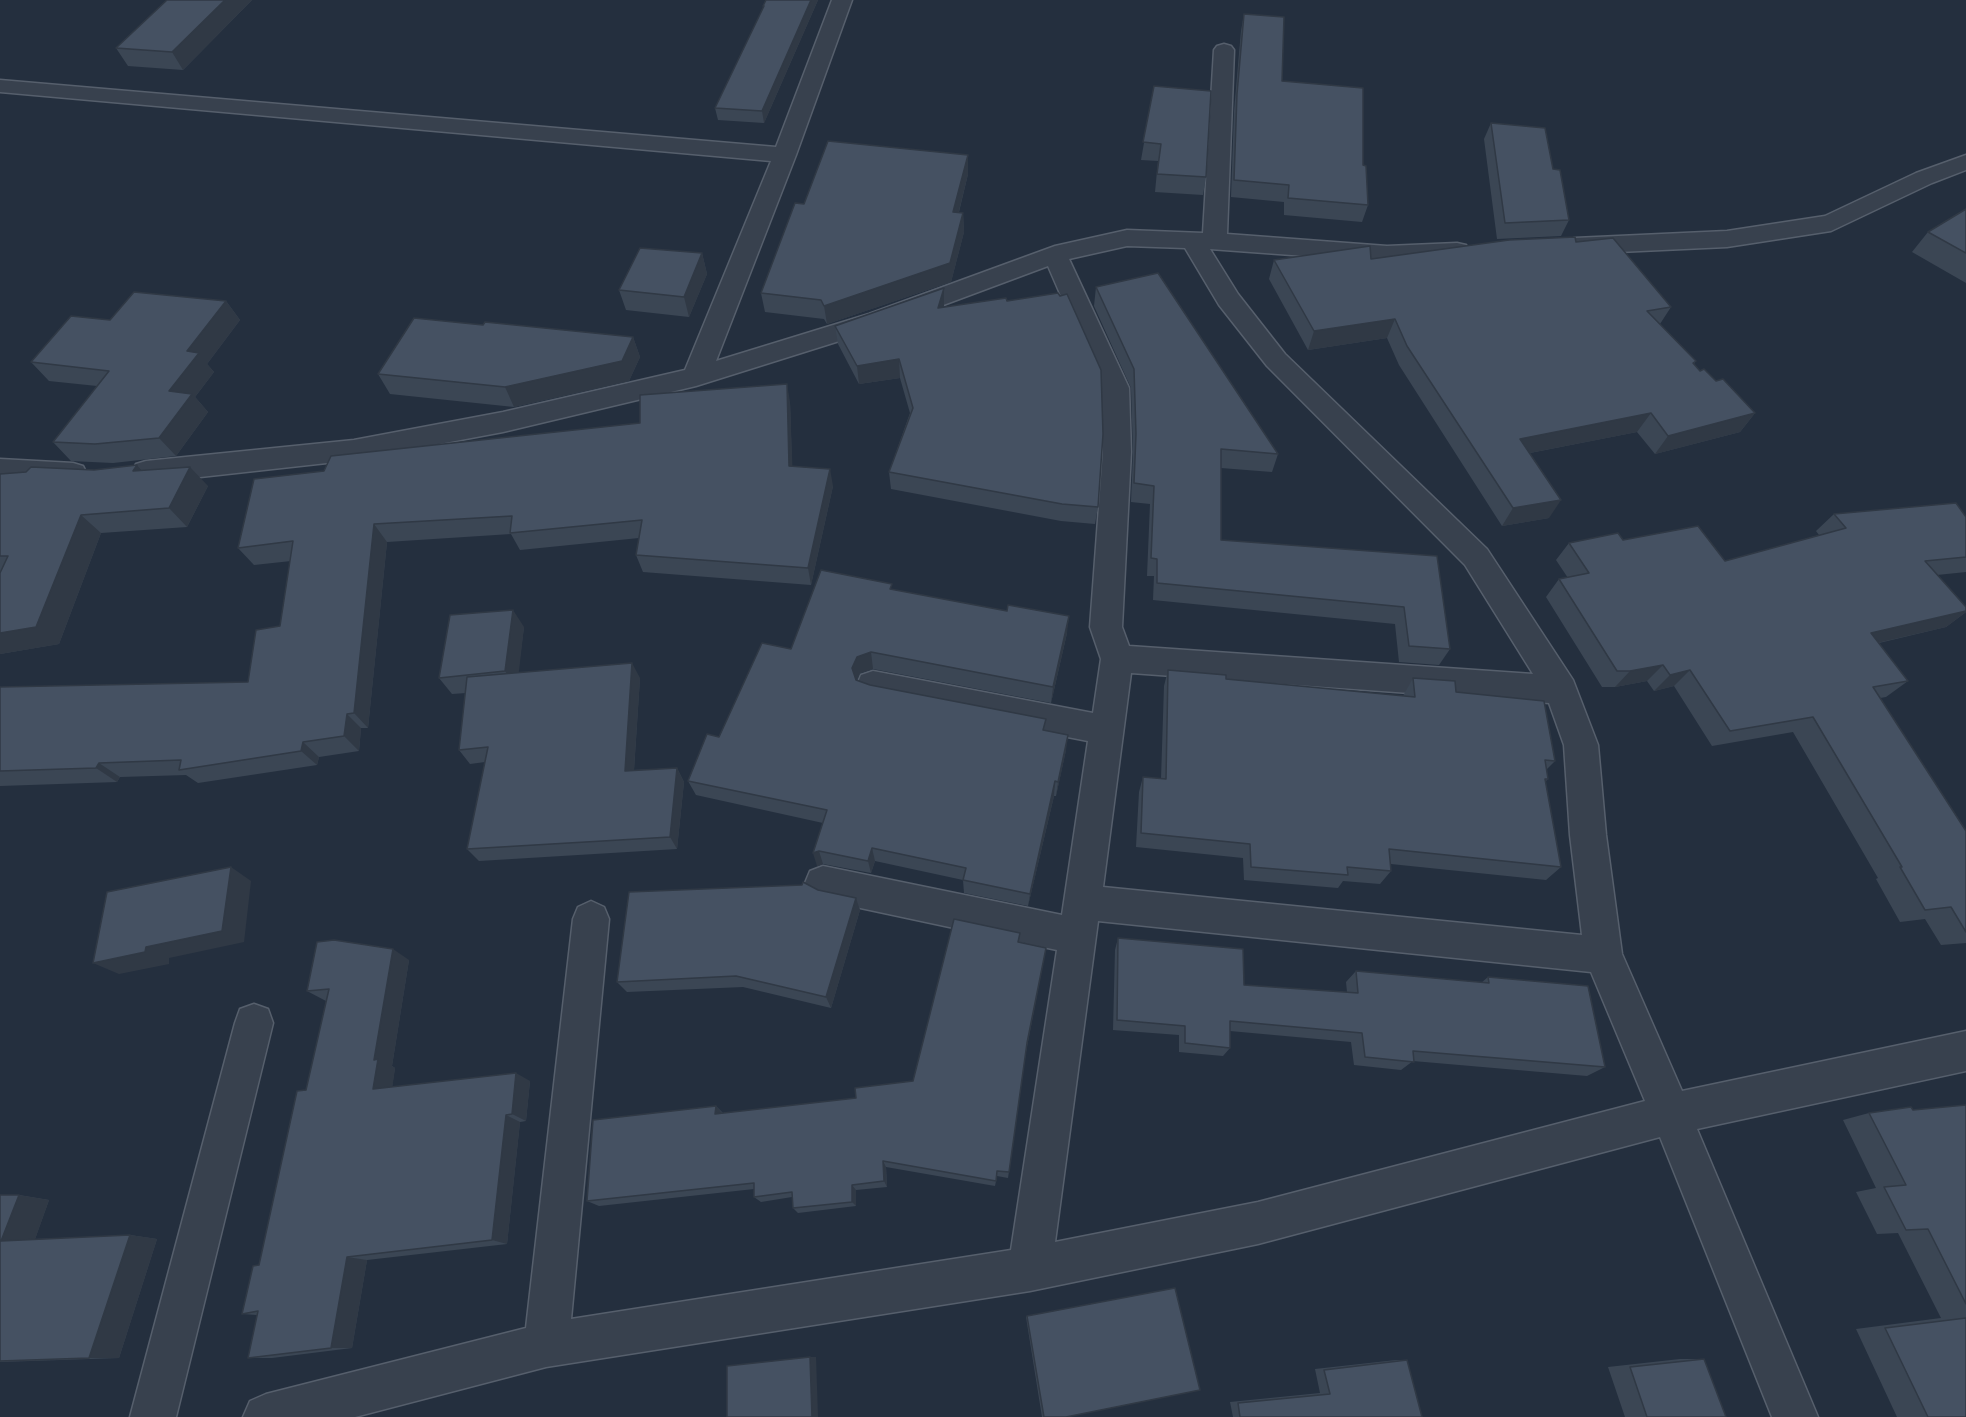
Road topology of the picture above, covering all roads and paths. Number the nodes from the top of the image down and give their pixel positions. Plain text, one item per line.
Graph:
1 (842, 0) edge
2 (1224, 50) dead end
3 (0, 86) edge
4 (785, 155) junction
5 (1966, 162) edge
6 (1204, 240) junction
7 (1551, 247) edge
8 (1481, 250) edge
9 (1055, 254) junction
10 (696, 377) junction
11 (0, 470) edge
12 (1117, 659) junction
13 (873, 685) edge
14 (1561, 690) junction
15 (1106, 730) junction
16 (823, 883) dead end
17 (591, 919) dead end
18 (1078, 919) junction
19 (1603, 955) junction
20 (254, 1023) dead end
21 (1966, 1051) edge
22 (1671, 1114) junction
23 (1030, 1269) junction
24 (546, 1345) junction
25 (153, 1417) edge
26 (266, 1417) edge
27 (1794, 1417) edge

1 - 4 street
2 - 6 street
3 - 4 street
4 - 10 street
5 - 7 street
6 - 8 street
6 - 9 street
6 - 14 street
9 - 10 street
9 - 12 street
10 - 11 street
12 - 14 street
12 - 15 street
13 - 15 street
14 - 19 street
15 - 18 street
16 - 18 street
17 - 24 street
18 - 19 street
18 - 23 street
19 - 22 street
20 - 25 street
21 - 22 street
22 - 23 street
22 - 27 street
23 - 24 street
24 - 26 street

